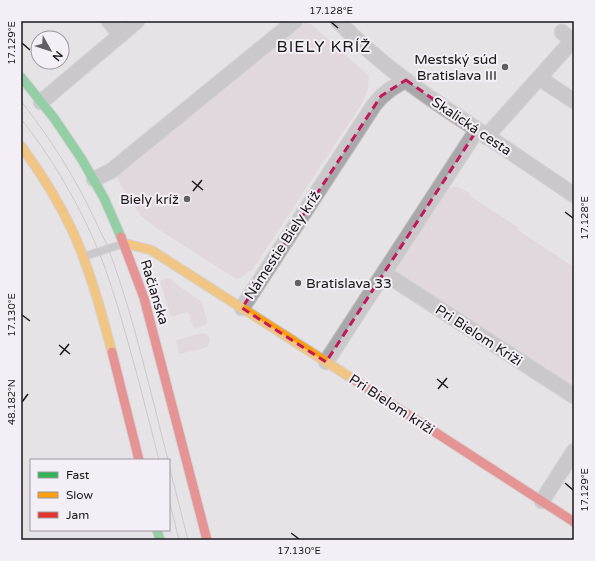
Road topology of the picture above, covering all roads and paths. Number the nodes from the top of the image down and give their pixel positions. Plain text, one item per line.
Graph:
1 (109, 21) edge
2 (138, 21) edge
3 (295, 21) edge
4 (338, 21) edge
5 (562, 32) dead end
6 (120, 35) junction
7 (21, 77) edge
8 (539, 78) junction
9 (406, 80) junction
10 (574, 101) edge
11 (41, 102) junction
12 (482, 133) junction
13 (21, 146) edge
14 (94, 179) junction
15 (574, 195) edge
16 (124, 243) junction
17 (83, 257) junction
18 (384, 273) junction
19 (242, 308) junction
20 (326, 362) junction
21 (574, 396) edge
22 (574, 451) edge
23 (139, 459) edge
24 (542, 501) junction
25 (574, 522) edge
26 (207, 540) edge

1 - 6 street
2 - 6 street
3 - 14 street
4 - 9 street, Skalická cesta
5 - 8 street
6 - 11 street
7 - 11 main road, Račianska
8 - 10 street
8 - 12 street
9 - 12 street, Skalická cesta
9 - 19 street, Námestie Biely kríž
11 - 14 main road, Račianska
12 - 15 street, Skalická cesta
12 - 18 street
13 - 17 main road
14 - 16 main road, Račianska
16 - 17 lane
16 - 19 main road, Námestie Biely kríž
16 - 26 main road, Račianska
17 - 23 main road
18 - 20 street
18 - 21 street, Pri Bielom Kríži
19 - 20 main road, Pri Bielom kríži
20 - 24 main road, Pri Bielom kríži
22 - 24 street
24 - 25 main road, Pri Bielom kríži

